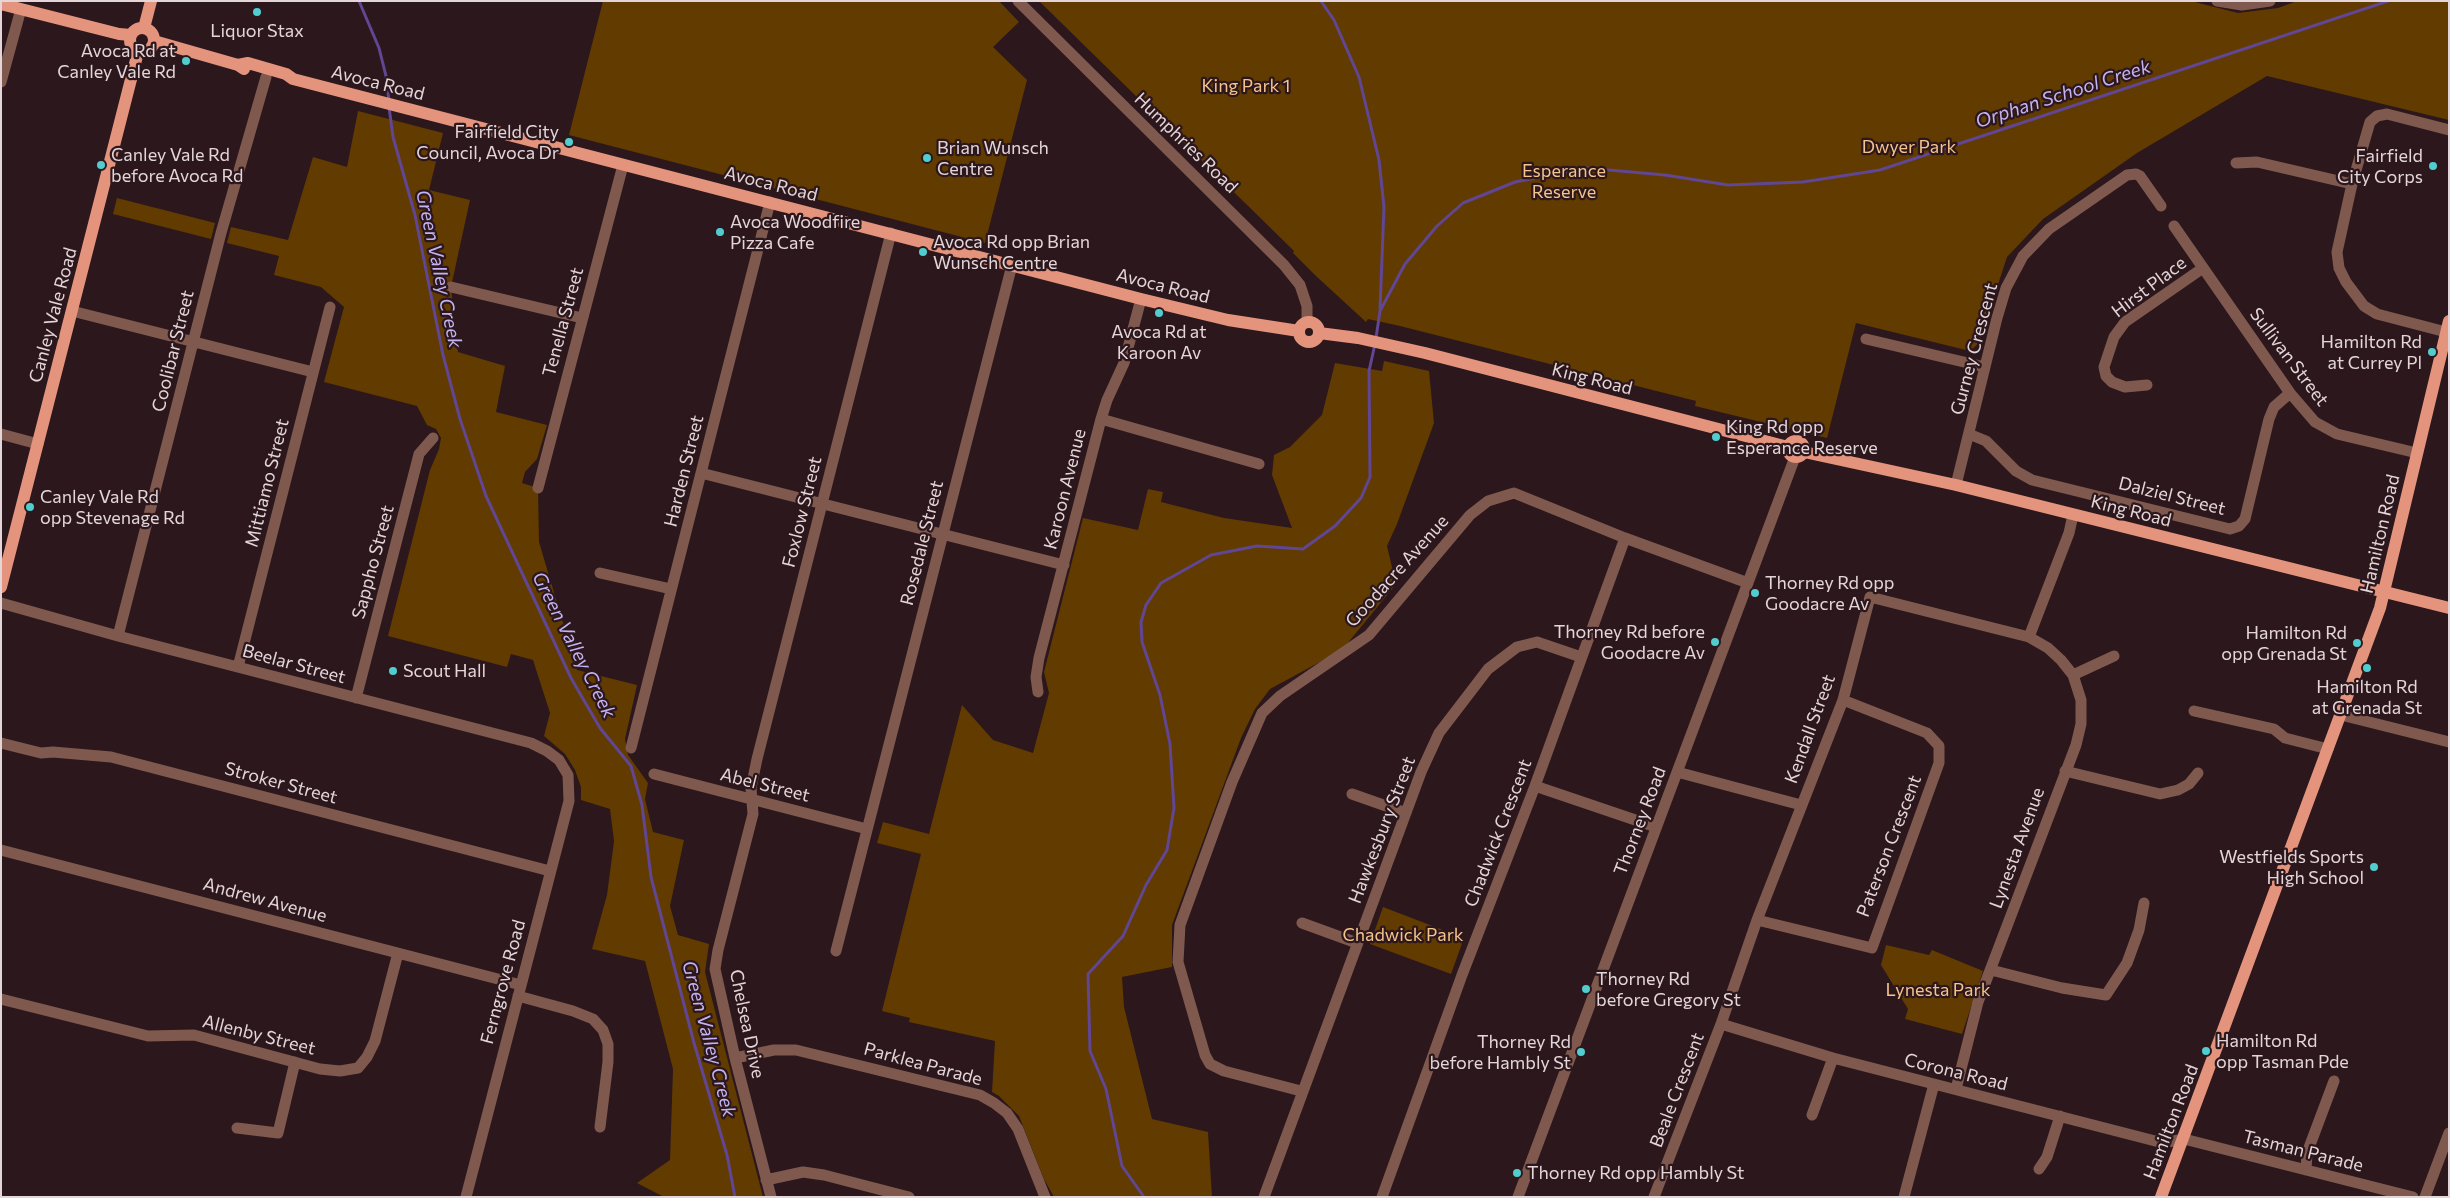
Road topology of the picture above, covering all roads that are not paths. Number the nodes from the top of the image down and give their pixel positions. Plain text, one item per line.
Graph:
1 (151, 1) edge
2 (1018, 1) edge
3 (2217, 1) edge
4 (2270, 1) edge
5 (1, 4) edge
6 (21, 9) junction
7 (144, 28) junction
8 (130, 35) junction
9 (154, 41) junction
10 (138, 52) junction
11 (238, 65) junction
12 (266, 76) junction
13 (293, 79) junction
14 (1, 82) edge
15 (2449, 130) edge
16 (2236, 162) dead end
17 (623, 165) junction
18 (2352, 184) junction
19 (770, 202) junction
20 (2161, 206) dead end
21 (2174, 226) dead end
22 (891, 233) junction
23 (1012, 266) junction
24 (2203, 268) junction
25 (451, 287) dead end
26 (1141, 299) junction
27 (330, 307) dead end
28 (72, 311) junction
29 (582, 318) junction
30 (2447, 326) edge
31 (1303, 327) junction
32 (1866, 339) dead end
33 (194, 342) junction
34 (1387, 344) joint
35 (1985, 367) junction
36 (313, 372) junction
37 (2147, 385) dead end
38 (2290, 394) junction
39 (1101, 419) junction
40 (1, 434) edge
41 (1970, 434) junction
42 (433, 438) dead end
43 (38, 444) junction
44 (1796, 452) junction
45 (2417, 452) junction
46 (1259, 464) dead end
47 (701, 472) junction
48 (1956, 486) junction
49 (538, 488) dead end
50 (823, 503) junction
51 (2073, 515) junction
52 (942, 535) junction
53 (1625, 538) junction
54 (5, 554) edge
55 (1064, 565) junction
56 (600, 573) dead end
57 (1748, 584) junction
58 (1, 587) edge
59 (672, 589) junction
60 (2384, 592) junction
61 (1, 603) edge
62 (2449, 608) edge
63 (118, 636) junction
64 (2029, 637) junction
65 (1581, 656) junction
66 (2114, 656) dead end
67 (238, 667) junction
68 (2073, 675) junction
69 (1038, 692) dead end
70 (356, 698) junction
71 (1842, 700) junction
72 (2194, 711) dead end
73 (2342, 715) junction
74 (2449, 742) edge
75 (1, 743) edge
76 (631, 748) dead end
77 (2328, 749) junction
78 (2065, 771) junction
79 (1677, 772) junction
80 (2198, 773) dead end
81 (654, 774) dead end
82 (568, 775) joint
83 (1536, 786) junction
84 (1352, 794) dead end
85 (752, 800) junction
86 (1801, 805) junction
87 (1406, 813) junction
88 (1656, 827) junction
89 (867, 829) junction
90 (1, 850) edge
91 (550, 871) junction
92 (2144, 903) dead end
93 (1757, 920) junction
94 (1302, 923) dead end
95 (1357, 943) junction
96 (836, 951) dead end
97 (398, 953) junction
98 (1991, 970) junction
99 (519, 990) junction
100 (1, 999) edge
101 (1722, 1024) junction
102 (734, 1058) junction
103 (1833, 1058) junction
104 (294, 1062) junction
105 (2334, 1081) dead end
106 (1934, 1084) junction
107 (1956, 1090) junction
108 (1301, 1091) junction
109 (1812, 1115) dead end
110 (2060, 1116) junction
111 (600, 1127) dead end
112 (237, 1128) dead end
113 (2449, 1133) edge
114 (2184, 1139) junction
115 (2039, 1169) dead end
116 (2306, 1170) junction
117 (766, 1180) junction
118 (466, 1197) edge
119 (771, 1197) edge
120 (909, 1197) edge
121 (1045, 1197) edge
122 (1264, 1197) edge
123 (1382, 1197) edge
124 (1518, 1197) edge
125 (1654, 1197) edge
126 (1904, 1197) edge
127 (2161, 1197) edge
128 (2413, 1197) edge
129 (2425, 1197) edge

1 - 7 main road
2 - 31 street, Humphries Road
3 - 4 street
5 - 6 main road
6 - 8 main road
6 - 14 street
7 - 8 main road
7 - 9 main road
8 - 10 main road
9 - 10 main road
9 - 11 main road, Avoca Road
10 - 28 main road, Canley Vale Road
11 - 12 main road, Avoca Road
11 - 13 main road, Avoca Road
12 - 13 main road, Avoca Road
12 - 33 street, Coolibar Street
13 - 17 main road, Avoca Road
15 - 18 street
16 - 18 street
17 - 19 main road, Avoca Road
17 - 29 street, Tenella Street
18 - 30 street
19 - 22 main road, Avoca Road
19 - 47 street, Harden Street
20 - 35 street, Gurney Crescent
21 - 24 street, Sullivan Street
22 - 23 main road, Avoca Road
22 - 50 street, Foxlow Street
23 - 26 main road, Avoca Road
23 - 52 street, Rosedale Street
24 - 37 street, Hirst Place
24 - 38 street, Sullivan Street
25 - 29 street
26 - 31 main road, Avoca Road
26 - 39 street, Karoon Avenue
27 - 36 street, Mittiamo Street
28 - 33 street
28 - 43 main road, Canley Vale Road
29 - 49 street, Tenella Street
30 - 45 main road, Hamilton Road
31 - 34 main road, Avoca Road
32 - 35 street
33 - 36 street
33 - 63 street, Coolibar Street
34 - 44 main road, King Road
35 - 41 street, Gurney Crescent
36 - 67 street, Mittiamo Street
38 - 41 street, Dalziel Street
38 - 45 street, Sullivan Street
39 - 46 street
39 - 55 street, Karoon Avenue
40 - 43 street
41 - 48 street, Gurney Crescent
42 - 70 street, Sappho Street
43 - 54 main road, Canley Vale Road
44 - 48 main road, King Road
44 - 57 street, Thorney Road
45 - 60 main road, Hamilton Road
47 - 50 street
47 - 59 street, Harden Street
48 - 51 main road, King Road
50 - 52 street
50 - 85 street, Foxlow Street
51 - 60 main road, King Road
51 - 64 street
52 - 55 street
52 - 89 street, Rosedale Street
53 - 57 street, Goodacre Avenue
53 - 65 street, Chadwick Crescent
53 - 108 street, Goodacre Avenue
54 - 58 main road, Canley Vale Road
55 - 69 street, Karoon Avenue
56 - 59 street
57 - 79 street, Thorney Road
59 - 76 street, Harden Street
60 - 62 main road, King Road
60 - 73 main road, Hamilton Road
61 - 63 street, Beelar Street
63 - 67 street, Beelar Street
64 - 68 street, Lynesta Avenue
64 - 71 street, Kendall Street
65 - 83 street, Chadwick Crescent
65 - 87 street, Hawkesbury Street
66 - 68 street
67 - 70 street, Beelar Street
68 - 78 street, Lynesta Avenue
70 - 82 street, Beelar Street
71 - 86 street, Kendall Street
71 - 93 street, Paterson Crescent
72 - 77 street
73 - 74 street
73 - 77 main road, Hamilton Road
75 - 91 street, Stroker Street
77 - 114 main road, Hamilton Road
78 - 80 street
78 - 98 street, Lynesta Avenue
79 - 86 street
79 - 88 street, Thorney Road
81 - 85 street, Abel Street
82 - 91 street, Ferngrove Road
83 - 88 street
83 - 123 street, Chadwick Crescent
84 - 87 street
85 - 89 street, Abel Street
85 - 102 street, Chelsea Drive
86 - 93 street, Kendall Street
87 - 95 street, Hawkesbury Street
88 - 124 street, Thorney Road
89 - 96 street, Rosedale Street
90 - 97 street, Andrew Avenue
91 - 99 street, Ferngrove Road
92 - 98 street
93 - 101 street, Kendall Street
94 - 95 street
95 - 108 street, Hawkesbury Street
97 - 99 street, Andrew Avenue
97 - 104 street, Allenby Street
98 - 107 street, Lynesta Avenue
99 - 111 street, Andrew Avenue
99 - 118 street, Ferngrove Road
100 - 104 street, Allenby Street
101 - 103 street, Corona Road
101 - 125 street, Beale Crescent
102 - 117 street, Chelsea Drive
102 - 121 street, Parklea Parade
103 - 106 street, Corona Road
103 - 109 street
104 - 112 street
105 - 116 street
106 - 107 street, Corona Road
106 - 126 street
107 - 110 street, Corona Road
108 - 122 street, Hawkesbury Street
110 - 114 street, Corona Road
110 - 115 street
113 - 129 street
114 - 116 street, Tasman Parade
114 - 127 main road, Hamilton Road
116 - 128 street, Tasman Parade
117 - 119 street, Chelsea Drive
117 - 120 street

